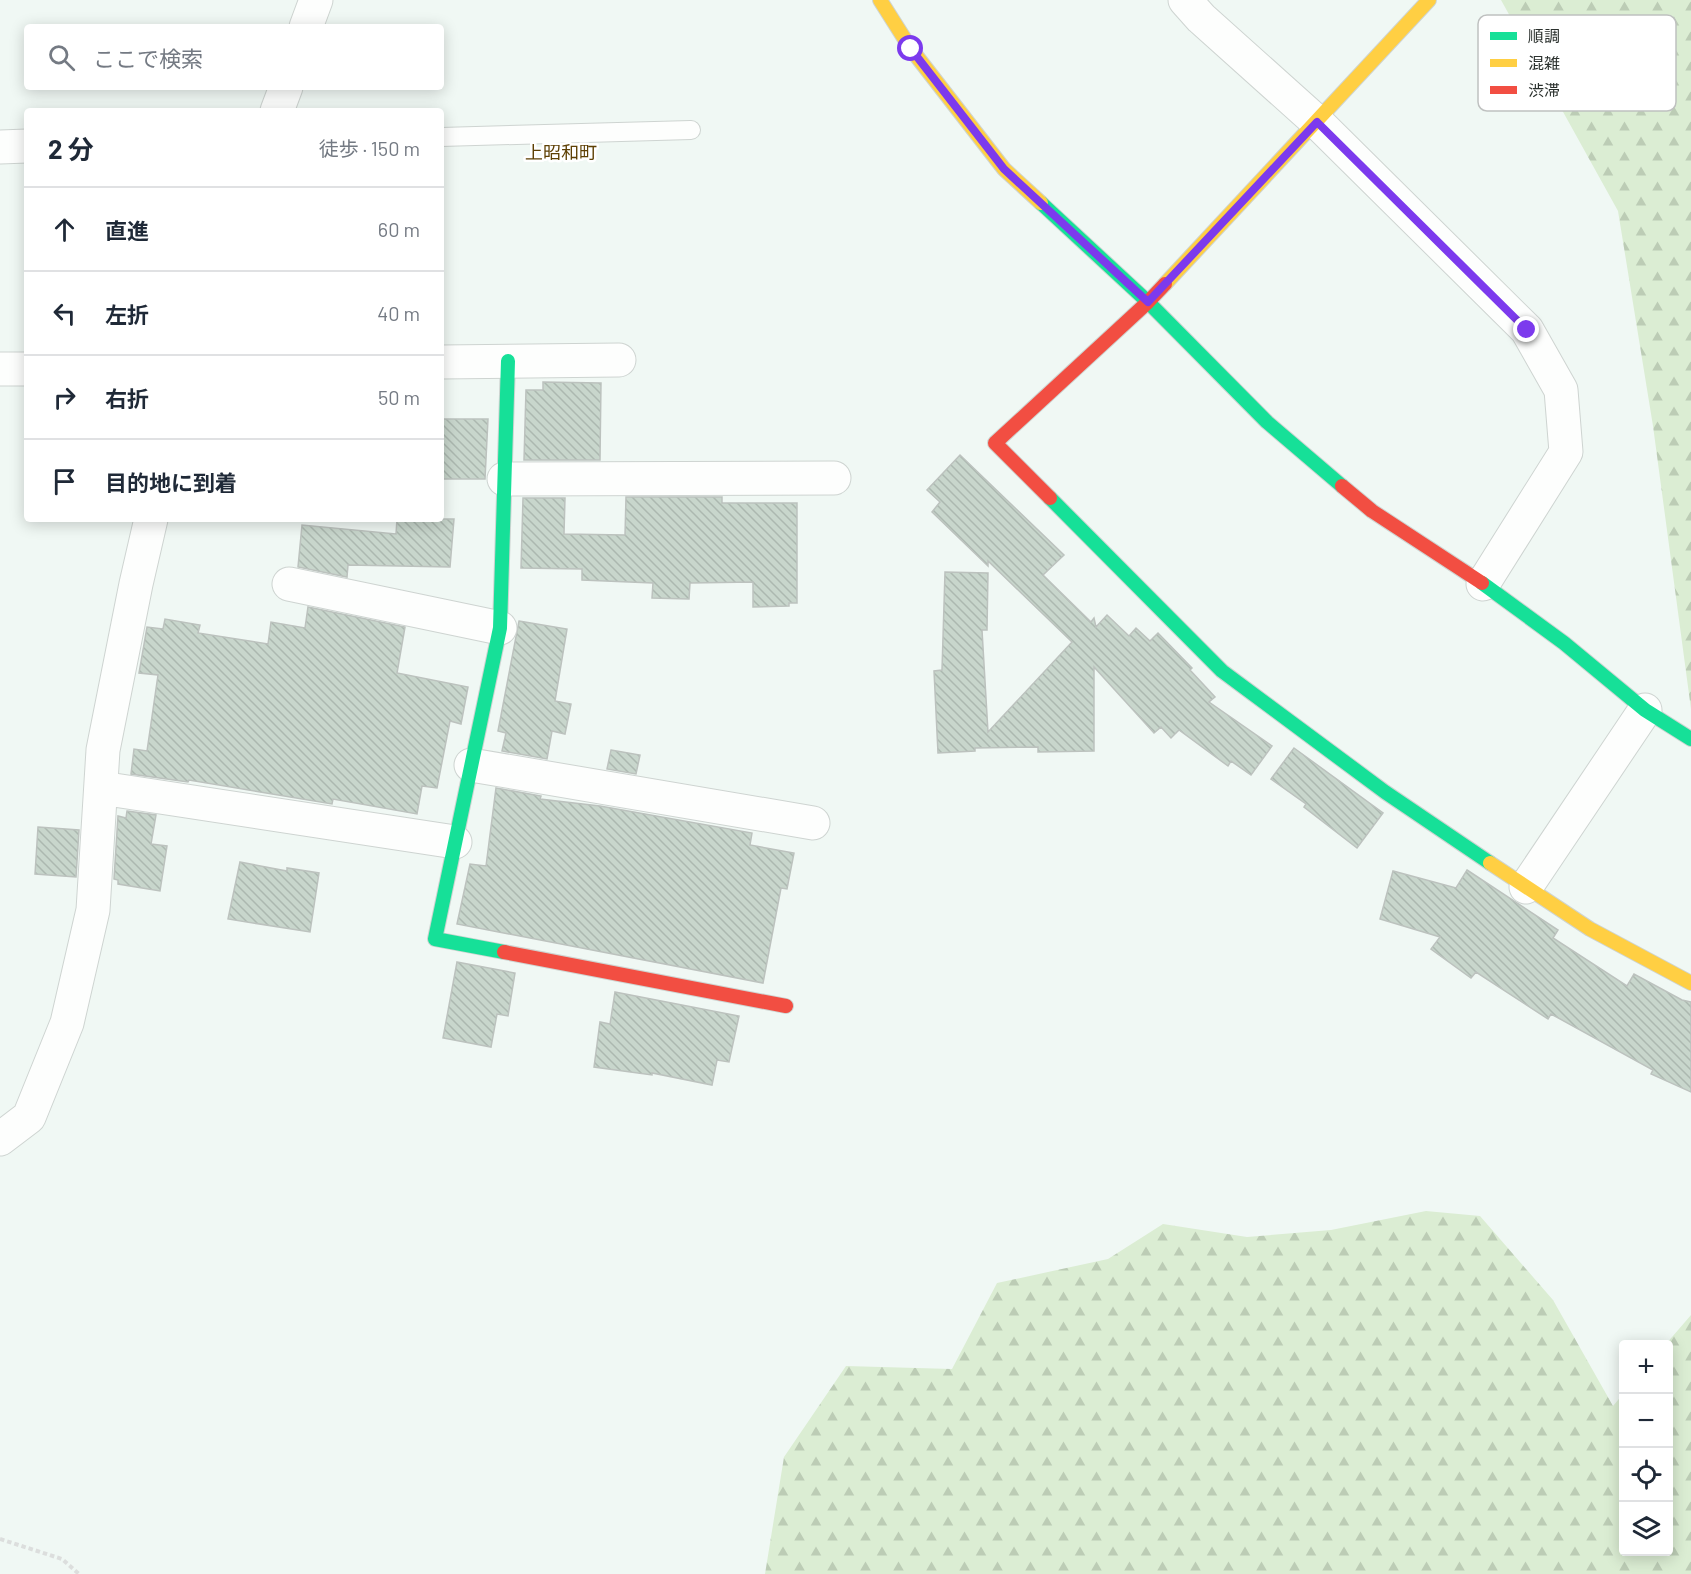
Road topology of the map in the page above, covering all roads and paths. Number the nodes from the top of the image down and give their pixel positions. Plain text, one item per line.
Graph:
1 (316, 0) edge
2 (880, 0) edge
3 (1185, 0) edge
4 (1429, 0) edge
5 (307, 24) edge
6 (285, 90) edge
7 (278, 108) edge
8 (1317, 122) junction
9 (691, 130) dead end
10 (444, 137) edge
11 (24, 146) edge
12 (0, 147) edge
13 (1148, 302) junction
14 (619, 360) dead end
15 (508, 361) junction
16 (444, 362) edge
17 (0, 369) edge
18 (24, 369) edge
19 (834, 478) dead end
20 (504, 479) junction
21 (150, 522) edge
22 (289, 584) dead end
23 (1483, 584) junction
24 (500, 628) junction
25 (1646, 710) junction
26 (1691, 739) edge
27 (471, 765) junction
28 (101, 788) junction
29 (813, 823) dead end
30 (455, 842) junction
31 (1526, 887) junction
32 (1691, 982) edge
33 (786, 1006) dead end
34 (0, 1139) edge
35 (0, 1539) edge
36 (79, 1574) edge

1 - 5 street
2 - 13 street
3 - 8 street
4 - 8 street
6 - 7 street
8 - 13 street
8 - 23 street
9 - 10 lane
11 - 12 street
13 - 23 street
13 - 31 street
14 - 15 street
15 - 16 street
15 - 20 street
17 - 18 street
19 - 20 street
20 - 24 street
21 - 28 street
22 - 24 street
23 - 25 street
24 - 27 street
25 - 26 street
25 - 31 street
27 - 29 street
27 - 30 street
28 - 30 street
28 - 34 street
30 - 33 street
31 - 32 street
35 - 36 path

